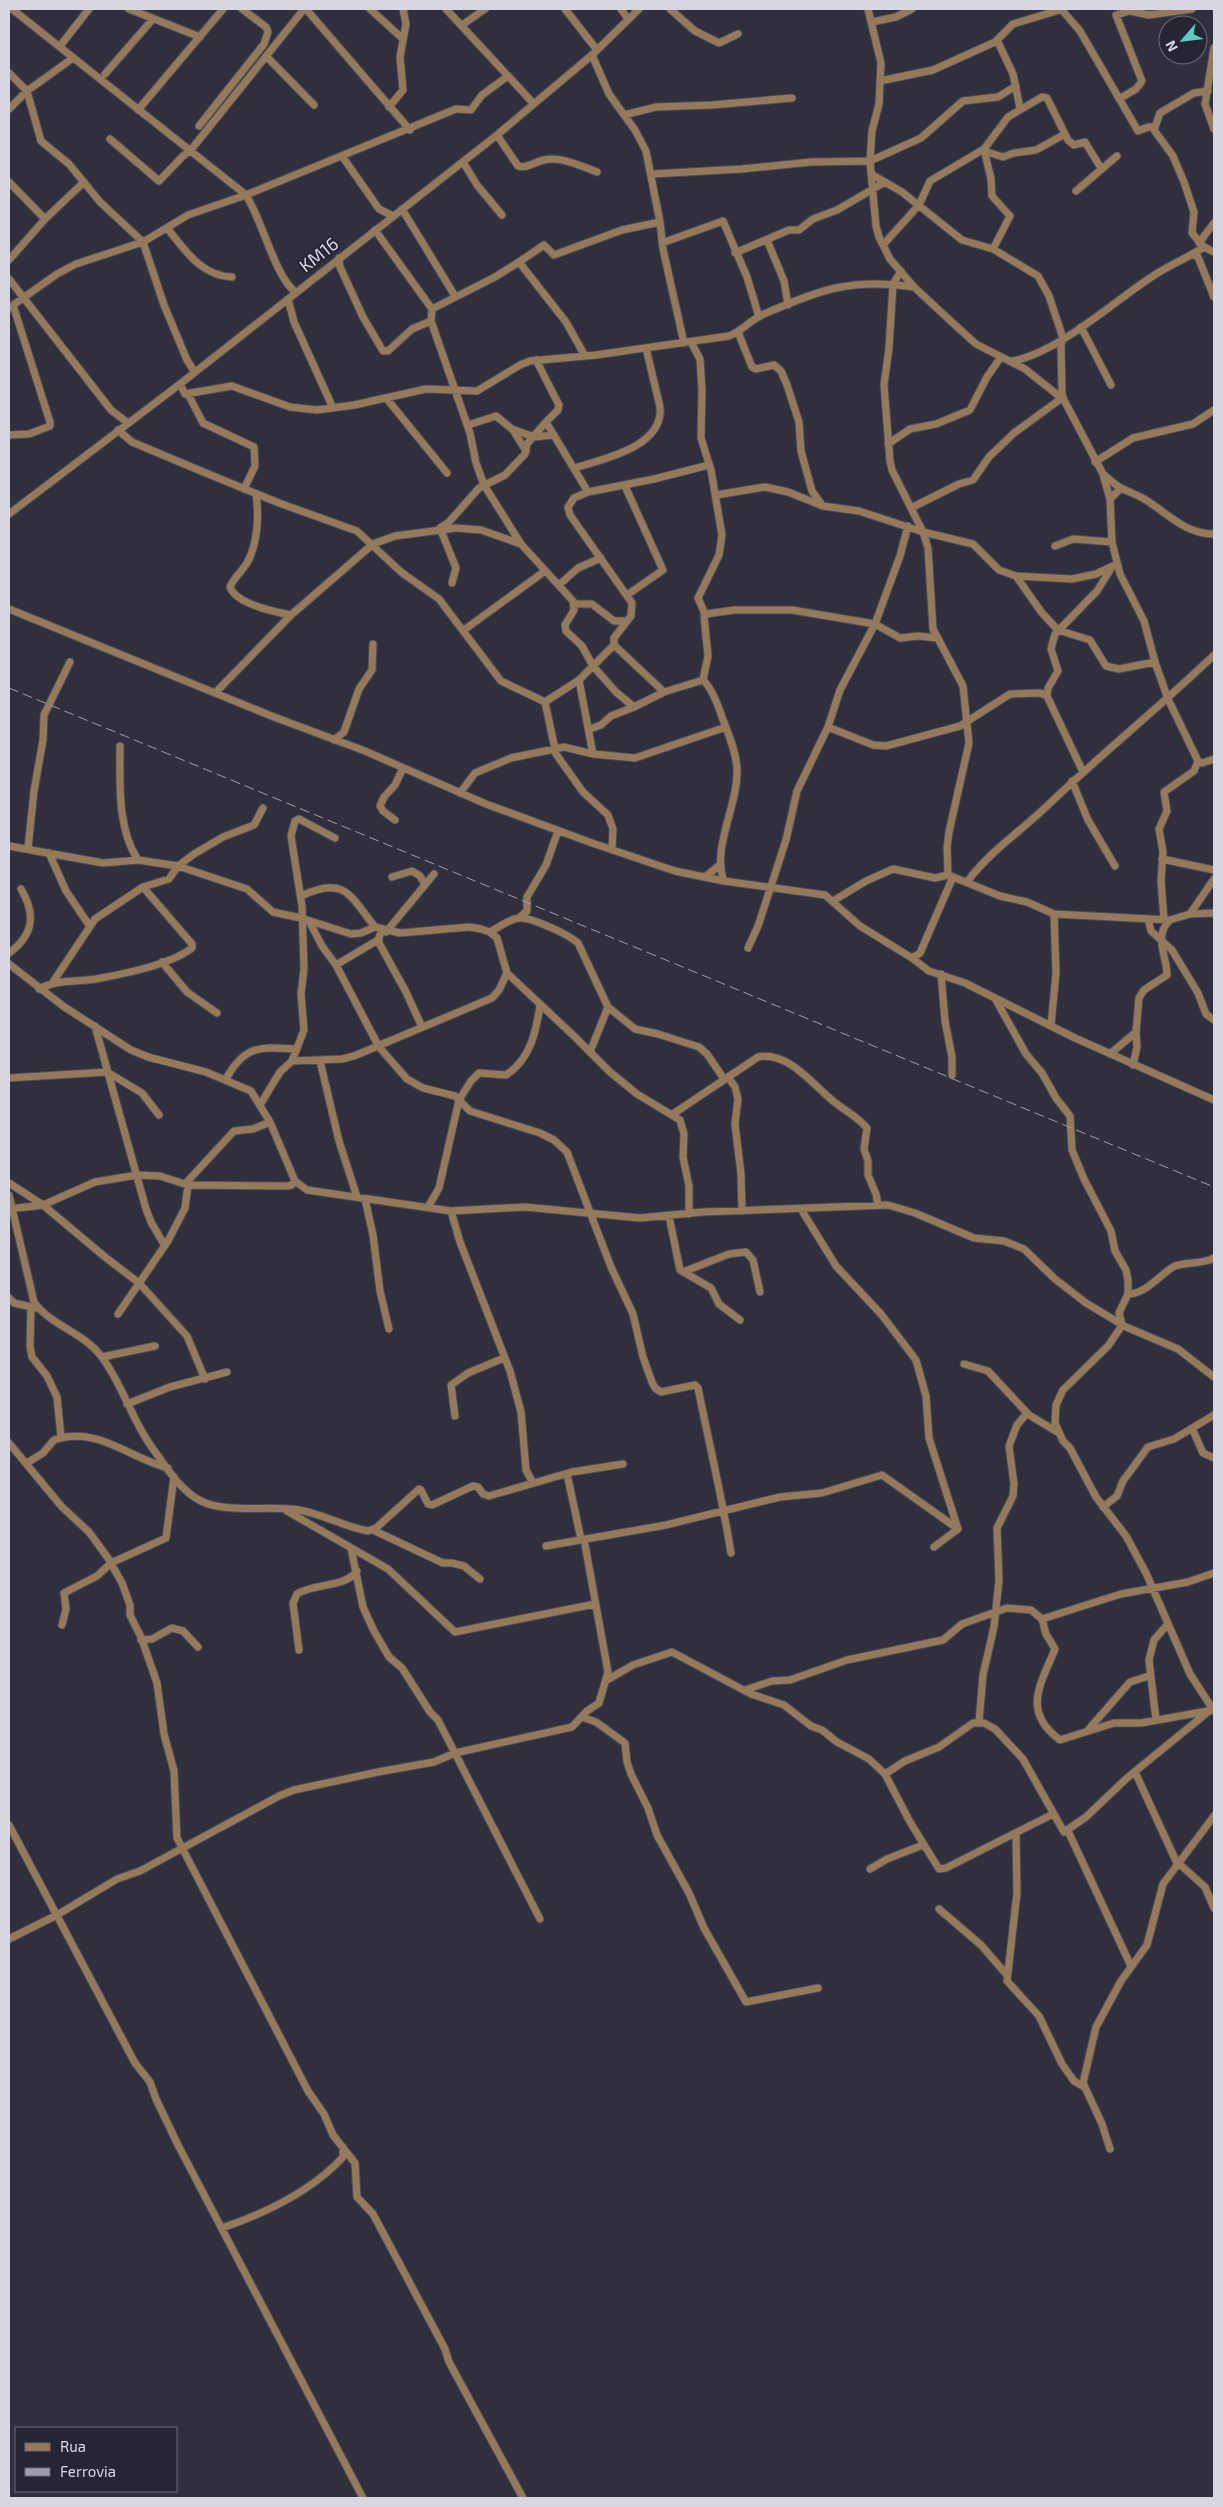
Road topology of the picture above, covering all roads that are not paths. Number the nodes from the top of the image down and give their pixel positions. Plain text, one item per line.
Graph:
1 (12, 9) edge
2 (89, 9) edge
3 (129, 9) edge
4 (223, 9) edge
5 (242, 9) edge
6 (305, 9) edge
7 (370, 9) edge
8 (403, 9) edge
9 (446, 9) edge
10 (485, 9) edge
11 (565, 9) edge
12 (621, 9) edge
13 (639, 9) edge
14 (670, 9) edge
15 (868, 9) edge
16 (912, 9) edge
17 (1063, 9) edge
18 (1192, 9) edge
19 (1136, 10) edge
20 (628, 19) junction
21 (152, 20) junction
22 (872, 22) junction
23 (462, 25) junction
24 (738, 34) dead end
25 (200, 37) junction
26 (403, 39) junction
27 (997, 40) junction
28 (60, 46) junction
29 (1214, 48) edge
30 (594, 52) junction
31 (266, 56) junction
32 (74, 58) junction
33 (9, 74) edge
34 (105, 74) dead end
35 (508, 76) junction
36 (880, 81) junction
37 (1016, 86) junction
38 (26, 91) junction
39 (1208, 91) junction
40 (792, 98) dead end
41 (1119, 100) junction
42 (534, 104) junction
43 (314, 105) dead end
44 (389, 107) junction
45 (1020, 108) junction
46 (9, 110) edge
47 (138, 110) junction
48 (624, 115) junction
49 (199, 126) dead end
50 (1154, 127) junction
51 (1214, 129) edge
52 (410, 130) junction
53 (1065, 134) junction
54 (497, 135) junction
55 (110, 139) dead end
56 (984, 150) junction
57 (190, 151) junction
58 (342, 156) junction
59 (1117, 156) dead end
60 (870, 161) junction
61 (463, 162) junction
62 (1101, 168) junction
63 (597, 172) dead end
64 (652, 174) junction
65 (871, 174) junction
66 (9, 182) edge
67 (84, 182) junction
68 (885, 182) junction
69 (873, 189) junction
70 (1076, 190) dead end
71 (246, 196) junction
72 (919, 205) junction
73 (379, 209) junction
74 (402, 209) junction
75 (502, 215) dead end
76 (393, 216) junction
77 (45, 219) junction
78 (660, 222) junction
79 (1214, 223) edge
80 (167, 228) junction
81 (377, 229) junction
82 (767, 240) junction
83 (143, 242) junction
84 (662, 243) junction
85 (883, 245) junction
86 (1201, 245) junction
87 (993, 249) junction
88 (1214, 252) edge
89 (735, 253) junction
90 (1193, 256) junction
91 (339, 258) junction
92 (9, 260) edge
93 (518, 262) junction
94 (901, 271) junction
95 (232, 277) dead end
96 (9, 279) edge
97 (893, 284) junction
98 (914, 287) junction
99 (295, 292) junction
100 (455, 296) junction
101 (25, 297) junction
102 (1214, 297) edge
103 (288, 299) junction
104 (788, 305) junction
105 (11, 307) edge
106 (432, 309) junction
107 (759, 317) junction
108 (431, 321) junction
109 (1080, 327) junction
110 (738, 332) junction
111 (1063, 338) junction
112 (688, 342) junction
113 (646, 348) junction
114 (585, 356) junction
115 (1001, 357) junction
116 (536, 360) junction
117 (1012, 361) junction
118 (194, 372) junction
119 (180, 384) junction
120 (1110, 385) dead end
121 (456, 390) junction
122 (188, 394) junction
123 (387, 399) junction
124 (1063, 399) junction
125 (333, 408) junction
126 (1214, 410) edge
127 (546, 422) junction
128 (128, 423) junction
129 (468, 425) junction
130 (512, 429) junction
131 (118, 430) junction
132 (9, 435) edge
133 (554, 435) junction
134 (534, 437) junction
135 (888, 444) junction
136 (526, 452) junction
137 (1095, 462) junction
138 (709, 465) junction
139 (575, 468) junction
140 (447, 473) dead end
141 (1103, 474) junction
142 (484, 485) junction
143 (625, 486) junction
144 (1121, 488) junction
145 (244, 489) junction
146 (812, 491) junction
147 (588, 492) junction
148 (256, 494) junction
149 (716, 495) junction
150 (797, 495) junction
151 (1110, 499) junction
152 (822, 506) junction
153 (911, 508) junction
154 (9, 514) edge
155 (908, 526) junction
156 (440, 528) junction
157 (922, 532) junction
158 (1214, 534) edge
159 (1112, 542) junction
160 (373, 544) junction
161 (521, 544) junction
162 (1055, 546) dead end
163 (602, 558) junction
164 (1115, 565) junction
165 (545, 571) junction
166 (1016, 576) junction
167 (452, 583) dead end
168 (559, 585) junction
169 (627, 595) junction
170 (574, 604) junction
171 (9, 609) edge
172 (705, 614) junction
173 (290, 615) junction
174 (627, 621) junction
175 (875, 624) junction
176 (464, 630) junction
177 (1058, 630) junction
178 (937, 638) junction
179 (373, 644) dead end
180 (614, 645) junction
181 (1214, 655) edge
182 (70, 662) dead end
183 (1155, 662) junction
184 (593, 666) junction
185 (579, 680) junction
186 (703, 680) junction
187 (216, 692) junction
188 (664, 692) junction
189 (1047, 696) junction
190 (1168, 699) junction
191 (545, 702) junction
192 (634, 707) junction
193 (967, 722) junction
194 (726, 727) junction
195 (828, 727) junction
196 (590, 729) junction
197 (334, 740) junction
198 (120, 746) dead end
199 (554, 749) junction
200 (593, 754) junction
201 (1214, 759) edge
202 (1198, 761) junction
203 (403, 768) junction
204 (1083, 772) junction
205 (1072, 781) junction
206 (460, 793) junction
207 (263, 808) dead end
208 (395, 820) dead end
209 (558, 831) junction
210 (335, 838) dead end
211 (9, 846) edge
212 (28, 848) junction
213 (612, 850) junction
214 (49, 852) junction
215 (1162, 859) junction
216 (138, 860) junction
217 (721, 864) junction
218 (178, 866) junction
219 (1115, 866) dead end
220 (1214, 870) edge
221 (434, 874) dead end
222 (951, 876) junction
223 (392, 877) dead end
224 (705, 877) junction
225 (1214, 879) edge
226 (724, 881) junction
227 (967, 882) junction
228 (425, 884) junction
229 (769, 886) junction
230 (143, 887) junction
231 (21, 889) dead end
232 (302, 896) junction
233 (833, 901) junction
234 (1214, 913) edge
235 (1054, 914) junction
236 (1190, 914) junction
237 (301, 918) junction
238 (520, 918) junction
239 (1148, 919) junction
240 (309, 920) junction
241 (1167, 920) junction
242 (89, 925) junction
243 (381, 930) junction
244 (490, 932) junction
245 (378, 940) junction
246 (1163, 944) junction
247 (748, 948) dead end
248 (9, 952) edge
249 (920, 953) junction
250 (912, 958) junction
251 (162, 962) junction
252 (9, 964) edge
253 (336, 965) junction
254 (922, 966) junction
255 (507, 973) junction
256 (941, 974) junction
257 (53, 982) junction
258 (39, 989) junction
259 (995, 1000) junction
260 (540, 1006) junction
261 (608, 1007) junction
262 (217, 1013) dead end
263 (1214, 1020) edge
264 (1051, 1025) junction
265 (95, 1026) junction
266 (422, 1027) junction
267 (1136, 1032) junction
268 (378, 1048) junction
269 (297, 1050) junction
270 (590, 1052) junction
271 (1110, 1054) junction
272 (316, 1060) junction
273 (292, 1061) junction
274 (1133, 1064) junction
275 (107, 1072) junction
276 (952, 1075) dead end
277 (9, 1078) edge
278 (726, 1078) junction
279 (226, 1079) junction
280 (459, 1100) junction
281 (1214, 1100) edge
282 (260, 1105) junction
283 (673, 1114) junction
284 (159, 1116) dead end
285 (270, 1122) junction
286 (138, 1175) junction
287 (295, 1181) junction
288 (9, 1183) edge
289 (187, 1184) junction
290 (9, 1195) edge
291 (361, 1198) junction
292 (43, 1205) junction
293 (878, 1206) junction
294 (428, 1207) junction
295 (10, 1209) edge
296 (801, 1209) junction
297 (451, 1211) junction
298 (742, 1211) junction
299 (591, 1212) junction
300 (689, 1214) junction
301 (669, 1216) junction
302 (166, 1246) junction
303 (1214, 1258) edge
304 (683, 1272) junction
305 (139, 1283) junction
306 (760, 1292) dead end
307 (1128, 1294) junction
308 (9, 1298) edge
309 (35, 1308) junction
310 (118, 1314) dead end
311 (740, 1320) dead end
312 (1122, 1324) junction
313 (389, 1329) dead end
314 (155, 1346) dead end
315 (102, 1356) junction
316 (504, 1358) junction
317 (964, 1364) dead end
318 (227, 1372) dead end
319 (1214, 1377) edge
320 (205, 1379) junction
321 (127, 1404) junction
322 (1027, 1413) junction
323 (1214, 1415) edge
324 (456, 1416) dead end
325 (1192, 1428) junction
326 (1059, 1433) junction
327 (61, 1437) junction
328 (9, 1443) edge
329 (1214, 1458) edge
330 (27, 1463) junction
331 (623, 1464) dead end
332 (168, 1468) junction
333 (567, 1474) junction
334 (174, 1476) junction
335 (533, 1483) junction
336 (1103, 1507) junction
337 (282, 1508) junction
338 (725, 1512) junction
339 (958, 1529) junction
340 (373, 1530) junction
341 (583, 1539) junction
342 (546, 1546) dead end
343 (934, 1547) dead end
344 (351, 1548) junction
345 (731, 1553) dead end
346 (111, 1563) junction
347 (357, 1571) junction
348 (1214, 1573) edge
349 (480, 1580) dead end
350 (1152, 1589) junction
351 (595, 1604) junction
352 (995, 1611) junction
353 (1042, 1619) junction
354 (62, 1625) dead end
355 (1167, 1625) junction
356 (141, 1640) junction
357 (198, 1647) dead end
358 (299, 1650) dead end
359 (1149, 1676) junction
360 (607, 1680) junction
361 (745, 1690) junction
362 (1212, 1709) edge
363 (582, 1717) junction
364 (1156, 1720) junction
365 (979, 1722) junction
366 (1088, 1730) junction
367 (454, 1753) junction
368 (1135, 1772) junction
369 (885, 1774) junction
370 (1053, 1814) junction
371 (1214, 1816) edge
372 (9, 1825) edge
373 (1068, 1831) junction
374 (1016, 1834) junction
375 (923, 1845) junction
376 (182, 1848) junction
377 (1179, 1866) junction
378 (870, 1869) dead end
379 (1214, 1908) edge
380 (939, 1909) dead end
381 (57, 1915) junction
382 (540, 1919) dead end
383 (9, 1940) edge
384 (1131, 1966) junction
385 (1007, 1975) junction
386 (818, 1988) dead end
387 (1084, 2087) junction
388 (343, 2147) junction
389 (1110, 2150) dead end
390 (222, 2228) junction
391 (363, 2498) edge
392 (523, 2498) edge

1 - 28 street
2 - 28 street
3 - 21 street
4 - 25 street
5 - 49 street
6 - 31 street
6 - 44 street
7 - 26 street
8 - 26 street
9 - 23 street
10 - 23 street
11 - 30 street
12 - 20 street
13 - 20 street, KM16
14 - 24 street
15 - 22 street
16 - 22 street
17 - 27 street
17 - 41 street
18 - 19 street
19 - 41 street
20 - 30 street, KM16
21 - 25 street
21 - 34 street
22 - 36 street
23 - 35 street
25 - 47 street
26 - 44 street
27 - 36 street
27 - 37 street
28 - 32 street
29 - 39 street
30 - 42 street, KM16
30 - 48 street
31 - 43 street
31 - 57 street
32 - 38 street
32 - 47 street
33 - 38 street
35 - 42 street
35 - 52 street
36 - 60 street
37 - 45 street
37 - 60 street
38 - 46 street
38 - 67 street
39 - 50 street
39 - 51 street
40 - 48 street
41 - 50 street
42 - 54 street, KM16
44 - 52 street
45 - 53 street
45 - 56 street
47 - 57 street
48 - 64 street
50 - 86 street
52 - 58 street
53 - 56 street
53 - 62 street
54 - 61 street, KM16
54 - 63 street
55 - 57 street
56 - 72 street
56 - 87 street
57 - 71 street
58 - 71 street
58 - 73 street
59 - 62 street
60 - 64 street
60 - 65 street
61 - 74 street, KM16
61 - 75 street
62 - 70 street
64 - 78 street
65 - 68 street
65 - 69 street
66 - 77 street
67 - 77 street
67 - 83 street
68 - 69 street
68 - 72 street
69 - 82 street
69 - 85 street
71 - 80 street
71 - 99 street
72 - 85 street
72 - 87 street
73 - 76 street
73 - 81 street
74 - 76 street, KM16
74 - 100 street
76 - 81 street, KM16
77 - 92 street
78 - 84 street
78 - 93 street
79 - 86 street
80 - 83 street
80 - 95 street
81 - 91 street, KM16
81 - 106 street
82 - 89 street
82 - 104 street
83 - 101 street
83 - 118 street
84 - 89 street
84 - 112 street
85 - 94 street
86 - 88 street
86 - 90 street
87 - 111 street
89 - 107 street
90 - 102 street
90 - 109 street
91 - 99 street, KM16
91 - 108 street
93 - 100 street
93 - 114 street
94 - 97 street
94 - 98 street
96 - 101 street
97 - 98 street
97 - 104 street
97 - 135 street
98 - 115 street
99 - 103 street, KM16
100 - 106 street
101 - 105 street
101 - 128 street
103 - 118 street, KM16
103 - 125 street
104 - 107 street
105 - 132 street
106 - 108 street
107 - 110 street
108 - 121 street
109 - 111 street
109 - 120 street
110 - 112 street
110 - 146 street
111 - 117 street
111 - 124 street
112 - 113 street
112 - 138 street
113 - 114 street
113 - 139 street
114 - 116 street
115 - 117 street
115 - 135 street
116 - 121 street
116 - 127 street
117 - 124 street
118 - 119 street, KM16
119 - 122 street
119 - 128 street, KM16
121 - 123 street
121 - 129 street
122 - 125 street
122 - 145 street
123 - 125 street
123 - 140 street
124 - 137 street
124 - 153 street
126 - 137 street
127 - 133 street
127 - 134 street
128 - 131 street, KM16
129 - 130 street
129 - 142 street
130 - 134 street
130 - 136 street
131 - 145 street
131 - 154 street, KM16
133 - 134 street
133 - 139 street
134 - 136 street
135 - 153 street
136 - 142 street
137 - 141 street
138 - 143 street
138 - 149 street
139 - 147 street
141 - 144 street
141 - 151 street
142 - 156 street
142 - 161 street
143 - 147 street
143 - 169 street
144 - 151 street
144 - 158 street
145 - 148 street
146 - 150 street
146 - 152 street
147 - 163 street
148 - 160 street
148 - 173 street
149 - 150 street
149 - 172 street
150 - 152 street
151 - 159 street
152 - 155 street
153 - 157 street
155 - 157 street
155 - 175 street
156 - 160 street
156 - 161 street
156 - 167 street
157 - 166 street
157 - 178 street
159 - 162 street
159 - 164 street
160 - 173 street
160 - 176 street
161 - 165 street
163 - 168 street
163 - 169 street
164 - 166 street
164 - 177 street
164 - 183 street
165 - 168 street
165 - 176 street
166 - 177 street
168 - 170 street
169 - 174 street
170 - 174 street
170 - 184 street
171 - 187 street
172 - 175 street
172 - 186 street
173 - 187 street
174 - 180 street
175 - 178 street
175 - 195 street
176 - 191 street
177 - 183 street
177 - 189 street
178 - 193 street
179 - 197 street
180 - 184 street
180 - 188 street
181 - 190 street
182 - 212 street
183 - 190 street
184 - 185 street
184 - 192 street
185 - 191 street
185 - 196 street
186 - 188 street
186 - 194 street
187 - 197 street
188 - 192 street
189 - 193 street
189 - 204 street
190 - 202 street
190 - 204 street
191 - 199 street
192 - 196 street
193 - 195 street
193 - 222 street
194 - 200 street
194 - 217 street
195 - 229 street
196 - 200 street
197 - 203 street
198 - 216 street
199 - 200 street
199 - 206 street
199 - 213 street
201 - 202 street
202 - 215 street
203 - 206 street
203 - 208 street
204 - 205 street
205 - 219 street
205 - 227 street
206 - 209 street
207 - 218 street
209 - 213 street
209 - 238 street
210 - 232 street
211 - 212 street
212 - 214 street
213 - 224 street
214 - 216 street
214 - 242 street
215 - 220 street
215 - 241 street
216 - 218 street
217 - 224 street
217 - 226 street
218 - 230 street
218 - 237 street
221 - 228 street
222 - 227 street
222 - 233 street
222 - 249 street
223 - 228 street
224 - 226 street
225 - 236 street
226 - 229 street
227 - 235 street
228 - 243 street
229 - 233 street
229 - 247 street
230 - 242 street
230 - 251 street
231 - 248 street
232 - 237 street
232 - 243 street
233 - 250 street
234 - 236 street
235 - 239 street
235 - 264 street
236 - 241 street
237 - 240 street
237 - 269 street
238 - 244 street
238 - 261 street
239 - 241 street
239 - 246 street
240 - 243 street
240 - 253 street
241 - 246 street
242 - 257 street
243 - 244 street
243 - 245 street
244 - 255 street
245 - 253 street
245 - 266 street
246 - 263 street
246 - 267 street
249 - 250 street
249 - 254 street
250 - 254 street
251 - 257 street
251 - 262 street
252 - 258 street
253 - 268 street
254 - 256 street
255 - 260 street
255 - 266 street
256 - 259 street
256 - 276 street
257 - 258 street
258 - 265 street
259 - 264 street
259 - 307 street
260 - 270 street
260 - 280 street
261 - 270 street
261 - 278 street
264 - 271 street
265 - 275 street
265 - 279 street
266 - 268 street
267 - 271 street
267 - 274 street
268 - 272 street
268 - 280 street
269 - 272 street
269 - 273 street
269 - 279 street
270 - 283 street
271 - 274 street
272 - 273 street
272 - 291 street
273 - 282 street
274 - 281 street
275 - 277 street
275 - 284 street
275 - 286 street
278 - 283 street
278 - 293 street
278 - 298 street
279 - 282 street
280 - 294 street
280 - 299 street
282 - 285 street
283 - 300 street
285 - 287 street
285 - 289 street
286 - 289 street
286 - 292 street
286 - 302 street
287 - 289 street
287 - 291 street
288 - 292 street
289 - 302 street
290 - 295 street
291 - 294 street
291 - 313 street
292 - 295 street
292 - 305 street
293 - 296 street
293 - 312 street
294 - 297 street
295 - 309 street
296 - 298 street
296 - 339 street
297 - 299 street
297 - 316 street
298 - 300 street
299 - 301 street
299 - 338 street
300 - 301 street
301 - 304 street
302 - 305 street
303 - 307 street
304 - 306 street
304 - 311 street
305 - 310 street
305 - 320 street
307 - 312 street
308 - 309 street
309 - 315 street
309 - 327 street
312 - 319 street
312 - 326 street
314 - 315 street
315 - 321 street
316 - 324 street
316 - 335 street
317 - 322 street
318 - 320 street
320 - 321 street
321 - 332 street
322 - 326 street
322 - 352 street
323 - 325 street
325 - 329 street
325 - 336 street
326 - 336 street
327 - 330 street
327 - 332 street
328 - 330 street
330 - 346 street
331 - 333 street
332 - 334 street
333 - 335 street
333 - 341 street
334 - 337 street
334 - 346 street
335 - 340 street
336 - 350 street
337 - 340 street
337 - 344 street
338 - 339 street
338 - 341 street
338 - 345 street
339 - 343 street
340 - 349 street
341 - 342 street
341 - 351 street
344 - 347 street
344 - 351 street
346 - 354 street
346 - 356 street
347 - 358 street
347 - 367 street
348 - 350 street
350 - 353 street
350 - 355 street
351 - 360 street
352 - 353 street
352 - 361 street
352 - 365 street
353 - 366 street
355 - 359 street
355 - 362 street
356 - 357 street
356 - 376 street
359 - 364 street
359 - 366 street
360 - 361 street
360 - 363 street
361 - 369 street
362 - 364 street
362 - 368 street
363 - 367 street
363 - 386 street
364 - 366 street
365 - 369 street
365 - 370 street
367 - 376 street
367 - 382 street
368 - 373 street
368 - 377 street
369 - 375 street
370 - 373 street
370 - 374 street
371 - 377 street
372 - 381 street
373 - 384 street
374 - 375 street
374 - 385 street
375 - 378 street
376 - 381 street
376 - 388 street
377 - 379 street
377 - 384 street
380 - 385 street
381 - 383 street
381 - 390 street
384 - 387 street
385 - 387 street
387 - 389 street
388 - 390 street
388 - 392 street
390 - 391 street

